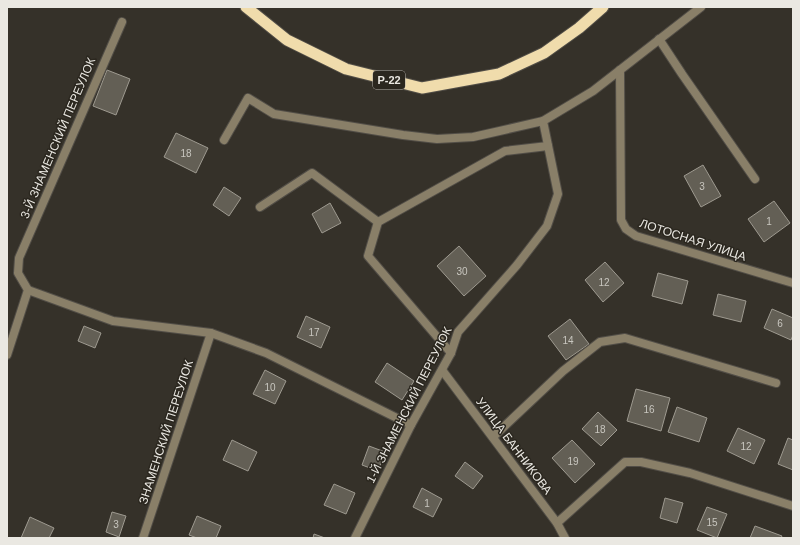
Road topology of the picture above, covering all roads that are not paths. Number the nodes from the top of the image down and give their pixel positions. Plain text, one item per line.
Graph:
1 (246, 7) edge
2 (603, 7) edge
3 (701, 7) edge
4 (122, 22) dead end
5 (659, 39) junction
6 (620, 70) junction
7 (543, 121) junction
8 (224, 140) dead end
9 (548, 146) junction
10 (755, 179) dead end
11 (260, 207) dead end
12 (378, 222) junction
13 (793, 283) edge
14 (28, 290) junction
15 (211, 333) junction
16 (451, 353) junction
17 (7, 355) edge
18 (442, 370) junction
19 (776, 383) dead end
20 (412, 425) junction
21 (493, 437) junction
22 (793, 506) edge
23 (557, 523) junction
24 (143, 538) edge
25 (355, 538) edge
26 (565, 538) edge

1 - 2 highway, Р-22
3 - 5 street
4 - 14 street, 3-Й ЗНАМЕНСКИЙ ПЕРЕУЛОК
5 - 6 street
5 - 10 street
6 - 7 street
6 - 13 street, ЛОТОСНАЯ УЛИЦА
7 - 8 street
7 - 9 street, 1-Й ЗНАМЕНСКИЙ ПЕРЕУЛОК
9 - 12 street
9 - 16 street, 1-Й ЗНАМЕНСКИЙ ПЕРЕУЛОК
11 - 12 street
12 - 16 street
14 - 15 street
14 - 17 street
15 - 20 street
15 - 24 street, ЗНАМЕНСКИЙ ПЕРЕУЛОК
16 - 18 street, 1-Й ЗНАМЕНСКИЙ ПЕРЕУЛОК
18 - 20 street, 1-Й ЗНАМЕНСКИЙ ПЕРЕУЛОК
18 - 21 street, УЛИЦА БАННИКОВА
19 - 21 street
20 - 25 street, 1-Й ЗНАМЕНСКИЙ ПЕРЕУЛОК
21 - 23 street, УЛИЦА БАННИКОВА
22 - 23 street
23 - 26 street, УЛИЦА БАННИКОВА

